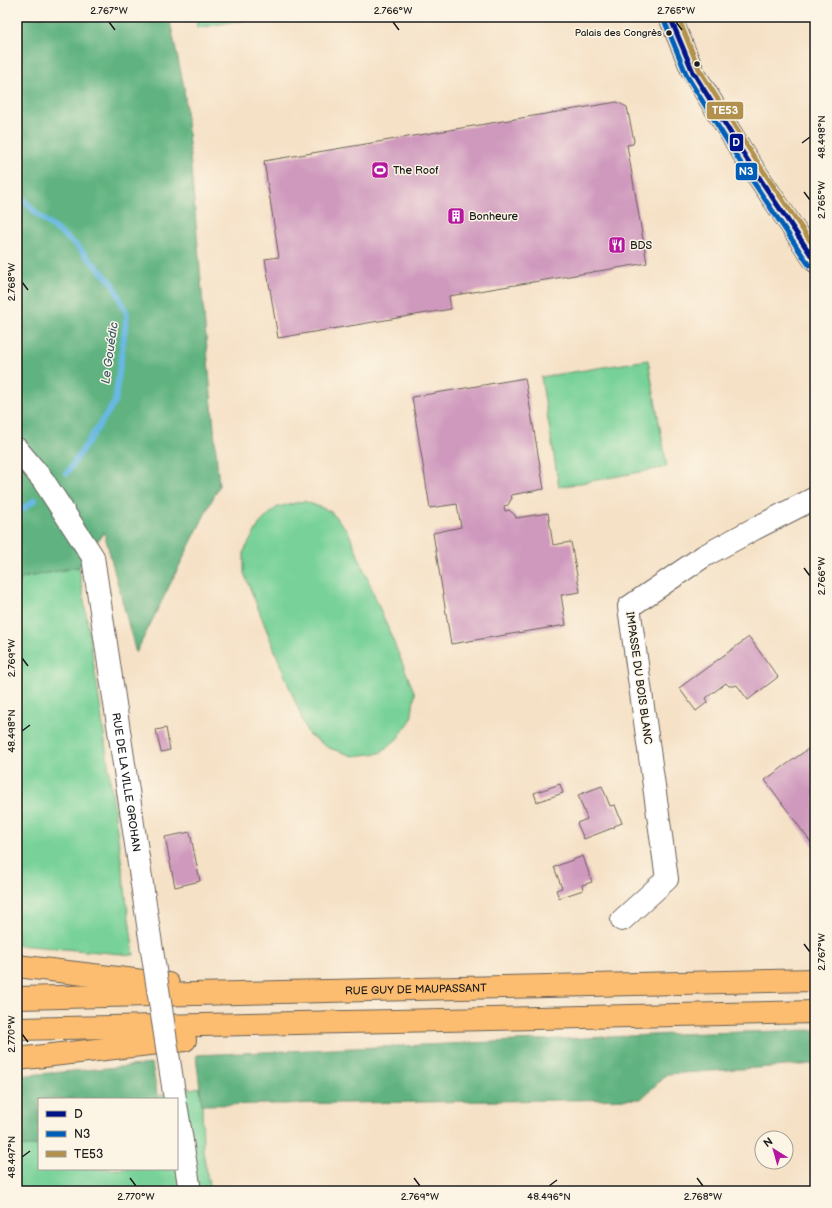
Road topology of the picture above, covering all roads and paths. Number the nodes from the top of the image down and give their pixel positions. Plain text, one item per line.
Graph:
1 (670, 17) edge
2 (815, 261) edge
3 (17, 449) edge
4 (815, 498) edge
5 (622, 920) dead end
6 (17, 966) edge
7 (815, 980) edge
8 (249, 993) junction
9 (17, 998) edge
10 (815, 1012) edge
11 (338, 1022) junction
12 (17, 1029) edge
13 (17, 1059) edge
14 (175, 1098) edge
15 (178, 1116) edge
16 (190, 1191) edge

1 - 2 street
3 - 14 street, RUE DE LA VILLE GROHAN, bridge
4 - 5 street, IMPASSE DU BOIS BLANC
6 - 8 main road
7 - 8 main road, RUE GUY DE MAUPASSANT
8 - 9 main road, RUE GUY DE MAUPASSANT
10 - 11 main road
11 - 12 main road
11 - 13 main road
15 - 16 street

